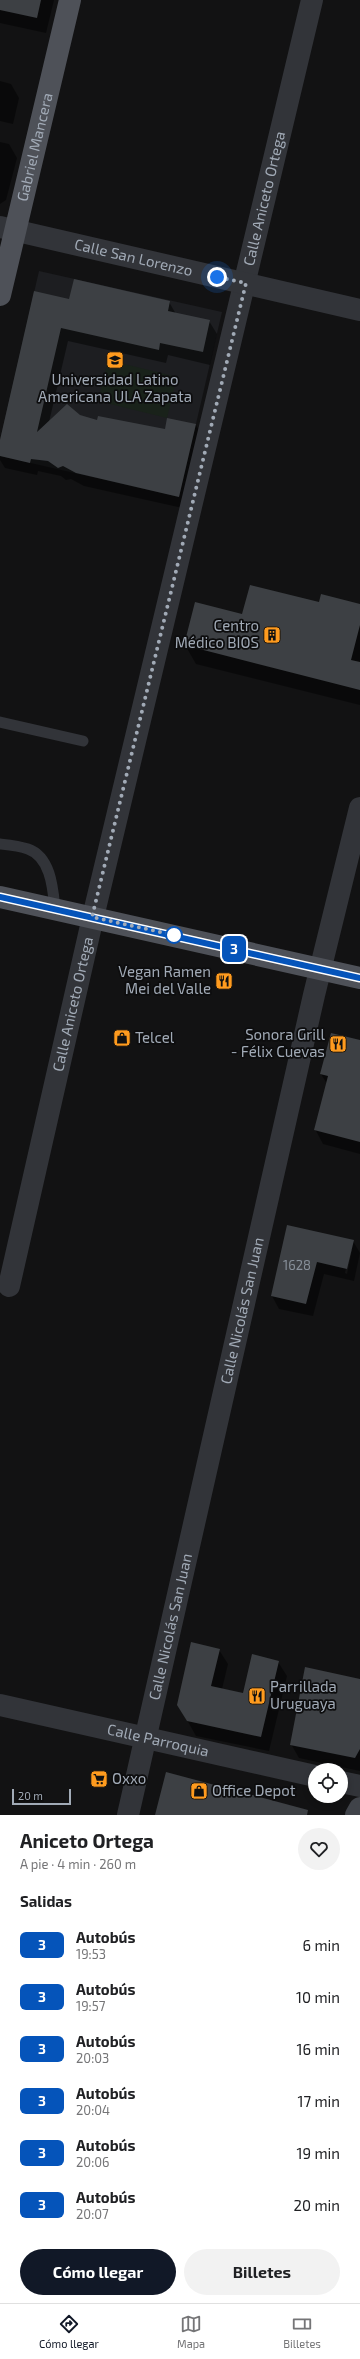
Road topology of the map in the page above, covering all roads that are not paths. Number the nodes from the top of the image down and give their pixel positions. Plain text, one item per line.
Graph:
1 (70, 0) edge
2 (312, 0) edge
3 (8, 229) edge
4 (246, 283) junction
5 (0, 295) edge
6 (360, 310) edge
7 (0, 722) edge
8 (83, 741) dead end
9 (360, 808) edge
10 (0, 844) edge
11 (0, 897) edge
12 (55, 909) junction
13 (92, 917) junction
14 (321, 969) junction
15 (360, 978) edge
16 (9, 1286) dead end
17 (0, 1705) edge
18 (146, 1738) junction
19 (308, 1774) edge
20 (348, 1783) edge
21 (360, 1786) edge
22 (360, 1808) edge
23 (128, 1815) edge
24 (356, 1815) edge

1 - 3 main road, Gabriel Mancera
2 - 4 street, Calle Aniceto Ortega
3 - 4 street, Calle San Lorenzo
3 - 5 main road, Gabriel Mancera
4 - 6 street, Calle San Lorenzo
4 - 13 street, Calle Aniceto Ortega
7 - 8 lane
9 - 14 street, Calle Nicolás San Juan
10 - 12 lane
11 - 12 main road
12 - 13 main road
13 - 14 main road
13 - 16 street, Calle Aniceto Ortega
14 - 15 main road
14 - 18 street, Calle Nicolás San Juan
17 - 18 street, Calle Parroquia
18 - 19 street, Calle Parroquia
18 - 23 street, Calle Nicolás San Juan
20 - 21 street
22 - 24 main road

